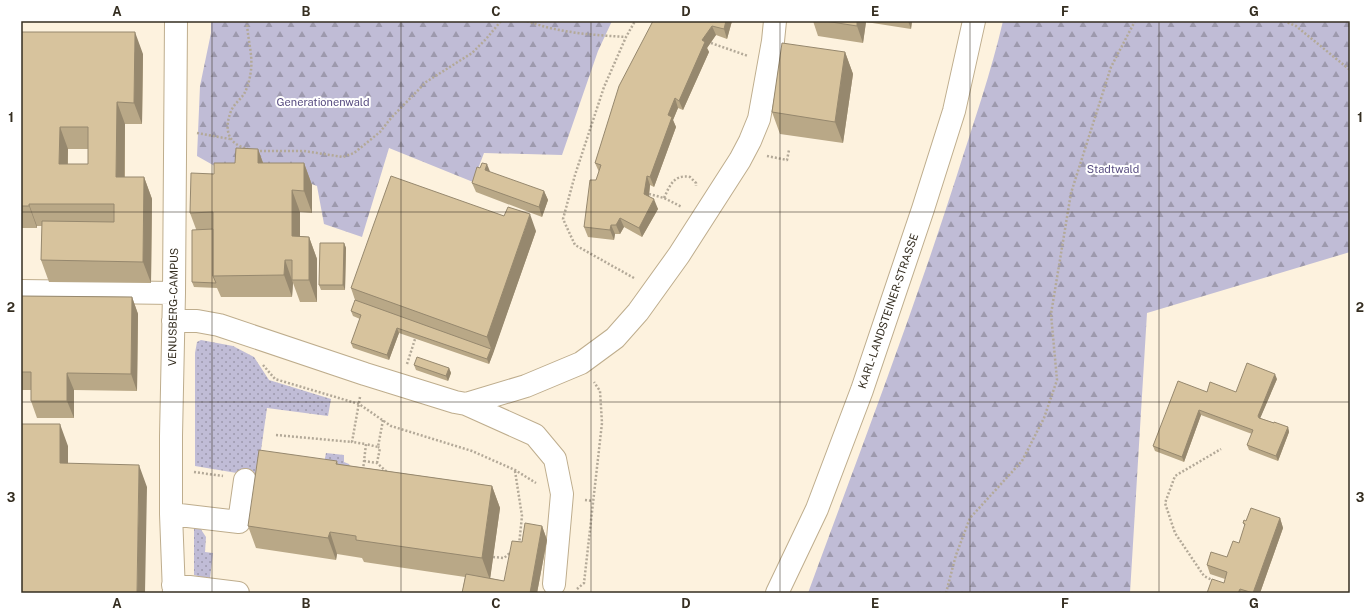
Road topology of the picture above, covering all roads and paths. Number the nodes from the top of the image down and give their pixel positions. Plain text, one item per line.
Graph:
1 (176, 21) edge
2 (247, 21) edge
3 (501, 21) edge
4 (527, 21) edge
5 (635, 21) edge
6 (774, 21) edge
7 (974, 21) edge
8 (1135, 21) edge
9 (1284, 21) edge
10 (626, 37) junction
11 (711, 43) dead end
12 (736, 52) dead end
13 (1350, 70) edge
14 (193, 132) dead end
15 (230, 139) junction
16 (696, 188) dead end
17 (649, 194) dead end
18 (664, 198) junction
19 (677, 205) dead end
20 (655, 290) junction
21 (21, 291) edge
22 (174, 293) junction
23 (173, 322) junction
24 (417, 335) edge
25 (260, 361) dead end
26 (582, 363) junction
27 (365, 374) junction
28 (399, 385) junction
29 (359, 404) junction
30 (466, 404) junction
31 (383, 420) junction
32 (276, 435) dead end
33 (352, 442) junction
34 (366, 444) junction
35 (378, 447) junction
36 (1221, 449) dead end
37 (364, 461) junction
38 (377, 463) junction
39 (171, 468) junction
40 (515, 470) junction
41 (362, 474) edge
42 (393, 478) edge
43 (245, 480) joint
44 (561, 498) junction
45 (171, 514) junction
46 (493, 557) dead end
47 (1216, 582) edge
48 (563, 588) edge
49 (173, 589) edge
50 (238, 593) edge
51 (777, 593) edge
52 (946, 593) edge

1 - 22 street, VENUSBERG-CAMPUS
2 - 15 path
3 - 15 path
4 - 10 path
5 - 10 path
6 - 20 street
7 - 51 street, KARL-LANDSTEINER-STRASSE
8 - 52 path
9 - 13 path
10 - 20 path
11 - 12 path
14 - 15 path
16 - 18 path
17 - 18 path
18 - 19 path
20 - 26 street
21 - 22 street
22 - 23 street, VENUSBERG-CAMPUS
23 - 27 street
23 - 39 street, VENUSBERG-CAMPUS
24 - 28 path
25 - 29 path
26 - 30 street
26 - 48 path
27 - 28 street
27 - 29 path
28 - 30 street
29 - 31 path
29 - 33 path
30 - 44 street
31 - 35 path
31 - 40 path
32 - 33 path
33 - 34 path
34 - 35 path
34 - 37 path
35 - 38 path
36 - 47 path
37 - 38 path
37 - 41 path
38 - 42 path
39 - 43 path
39 - 45 street, VENUSBERG-CAMPUS
40 - 44 path
40 - 46 path
43 - 45 street
44 - 48 street
45 - 49 street, VENUSBERG-CAMPUS
49 - 50 street

